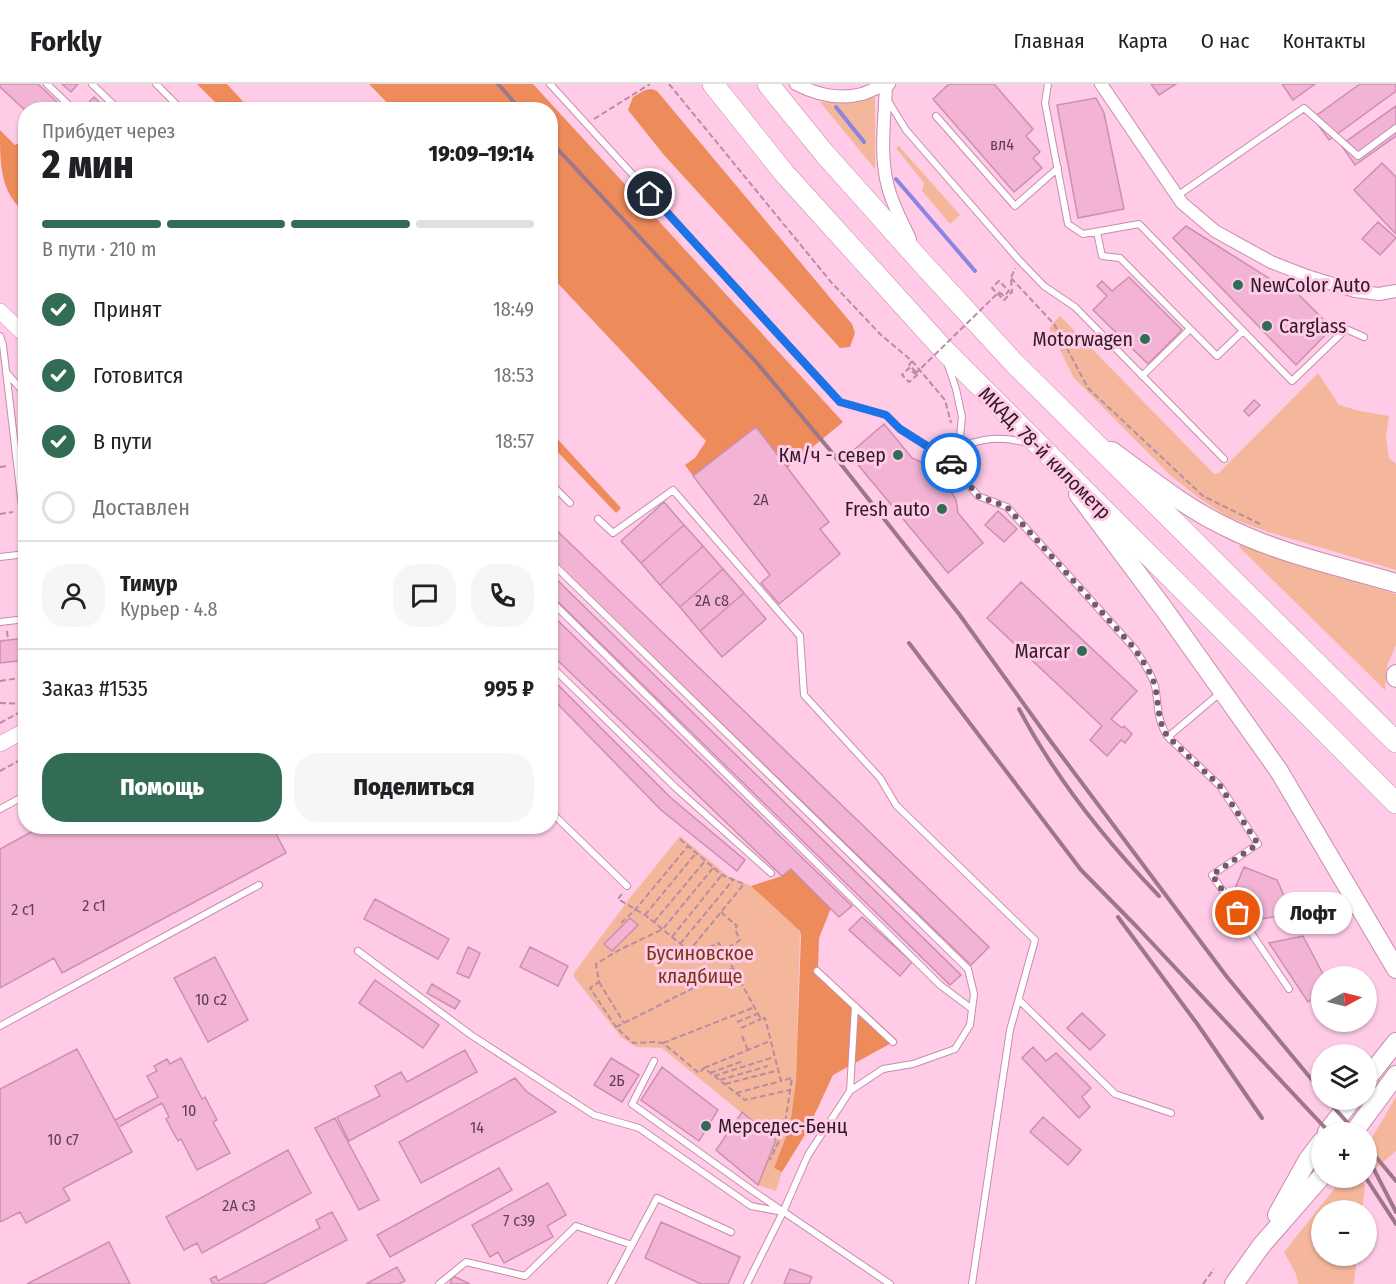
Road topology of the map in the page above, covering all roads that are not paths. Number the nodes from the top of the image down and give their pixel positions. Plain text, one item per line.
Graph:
1 (47, 84) edge
2 (92, 84) edge
3 (156, 84) edge
4 (550, 84) edge
5 (713, 84) edge
6 (768, 84) edge
7 (796, 84) edge
8 (1048, 84) edge
9 (1101, 84) edge
10 (887, 87) edge
11 (66, 102) edge
12 (111, 102) edge
13 (174, 102) edge
14 (936, 116) dead end
15 (1396, 128) edge
16 (1058, 168) junction
17 (1177, 196) junction
18 (1097, 232) junction
19 (923, 264) junction
20 (1396, 291) edge
21 (0, 311) edge
22 (18, 328) edge
23 (1190, 328) junction
24 (1243, 331) junction
25 (0, 336) edge
26 (1364, 337) dead end
27 (944, 350) junction
28 (6, 372) junction
29 (1142, 376) junction
30 (18, 386) edge
31 (1080, 429) junction
32 (959, 446) junction
33 (1036, 446) junction
34 (946, 458) junction
35 (1224, 459) dead end
36 (1057, 466) junction
37 (18, 476) edge
38 (558, 491) edge
39 (570, 503) dead end
40 (598, 519) dead end
41 (18, 555) edge
42 (0, 557) edge
43 (558, 569) edge
44 (1396, 583) edge
45 (558, 608) edge
46 (18, 620) edge
47 (0, 622) edge
48 (558, 673) edge
49 (1222, 690) junction
50 (18, 734) edge
51 (1168, 737) junction
52 (1396, 742) edge
53 (0, 744) edge
54 (18, 799) edge
55 (1396, 803) edge
56 (0, 809) edge
57 (558, 820) edge
58 (771, 873) dead end
59 (260, 885) dead end
60 (627, 886) road end
61 (358, 951) dead end
62 (1396, 969) edge
63 (817, 971) dead end
64 (1289, 989) dead end
65 (1019, 1000) junction
66 (855, 1006) junction
67 (972, 1009) junction
68 (0, 1026) edge
69 (1394, 1041) edge
70 (893, 1042) dead end
71 (654, 1061) dead end
72 (1377, 1065) edge
73 (1395, 1076) edge
74 (850, 1090) junction
75 (1171, 1113) dead end
76 (1361, 1122) edge
77 (1311, 1154) edge
78 (1312, 1188) edge
79 (783, 1212) junction
80 (731, 1232) dead end
81 (632, 1245) junction
82 (1261, 1246) junction
83 (439, 1284) edge
84 (610, 1284) edge
85 (747, 1284) edge
86 (890, 1284) edge
87 (972, 1284) edge
88 (1234, 1284) edge

1 - 11 lane
2 - 12 lane
3 - 13 lane
4 - 34 lane
5 - 27 highway, МКАД, 78-й километр
6 - 19 highway
7 - 10 street
8 - 16 lane
9 - 17 street
10 - 19 street
10 - 29 lane
14 - 16 lane
15 - 17 lane
16 - 18 lane
17 - 20 street
18 - 23 lane
18 - 24 lane
19 - 31 highway
21 - 22 street
23 - 24 lane
23 - 29 lane
24 - 26 lane
25 - 28 lane
27 - 32 lane
27 - 33 highway, МКАД, 78-й километр
28 - 30 lane
28 - 37 lane
29 - 35 lane
31 - 44 main road
31 - 52 highway
32 - 33 lane
32 - 34 lane
33 - 36 highway, МКАД, 78-й километр
34 - 51 lane
36 - 49 main road
36 - 55 highway, МКАД, 78-й километр
38 - 39 lane
40 - 65 lane
41 - 42 lane
43 - 67 lane
45 - 67 lane
46 - 47 lane
48 - 58 lane
49 - 51 lane
49 - 62 main road
50 - 53 street
51 - 64 lane
54 - 56 lane
57 - 60 lane
59 - 68 lane
61 - 79 lane
63 - 66 lane
65 - 75 lane
65 - 87 lane
66 - 70 lane
66 - 74 lane
67 - 74 lane
69 - 72 main road
71 - 79 lane
73 - 76 main road
74 - 79 lane
77 - 82 main road
78 - 82 main road
79 - 85 lane
79 - 86 lane
80 - 81 lane
81 - 83 lane
81 - 84 lane
82 - 88 main road

